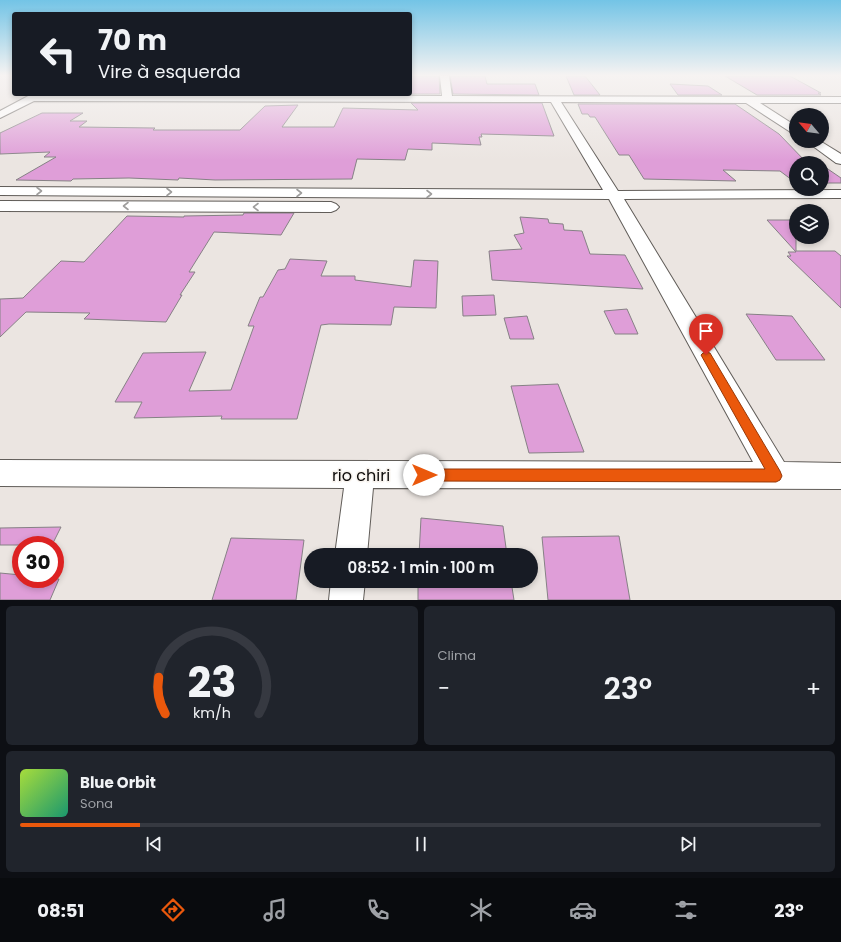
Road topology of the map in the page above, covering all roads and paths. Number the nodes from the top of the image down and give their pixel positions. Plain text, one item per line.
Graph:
1 (20, 104) edge
2 (557, 104) edge
3 (755, 104) edge
4 (0, 115) edge
5 (789, 126) edge
6 (823, 148) edge
7 (841, 160) edge
8 (0, 191) edge
9 (841, 194) edge
10 (618, 202) junction
11 (0, 206) edge
12 (841, 208) edge
13 (0, 473) edge
14 (360, 475) junction
15 (776, 476) junction
16 (841, 476) edge
17 (352, 548) edge
18 (347, 588) edge
19 (346, 600) edge

1 - 4 street
2 - 10 street
3 - 5 street
6 - 7 street
8 -> 10 street
9 - 10 street
10 -> 11 street
10 - 12 street
10 - 15 street
13 - 14 street, rio chiri
14 - 15 street, rio chiri
14 - 17 street
15 - 16 street, rio chiri
18 - 19 street

